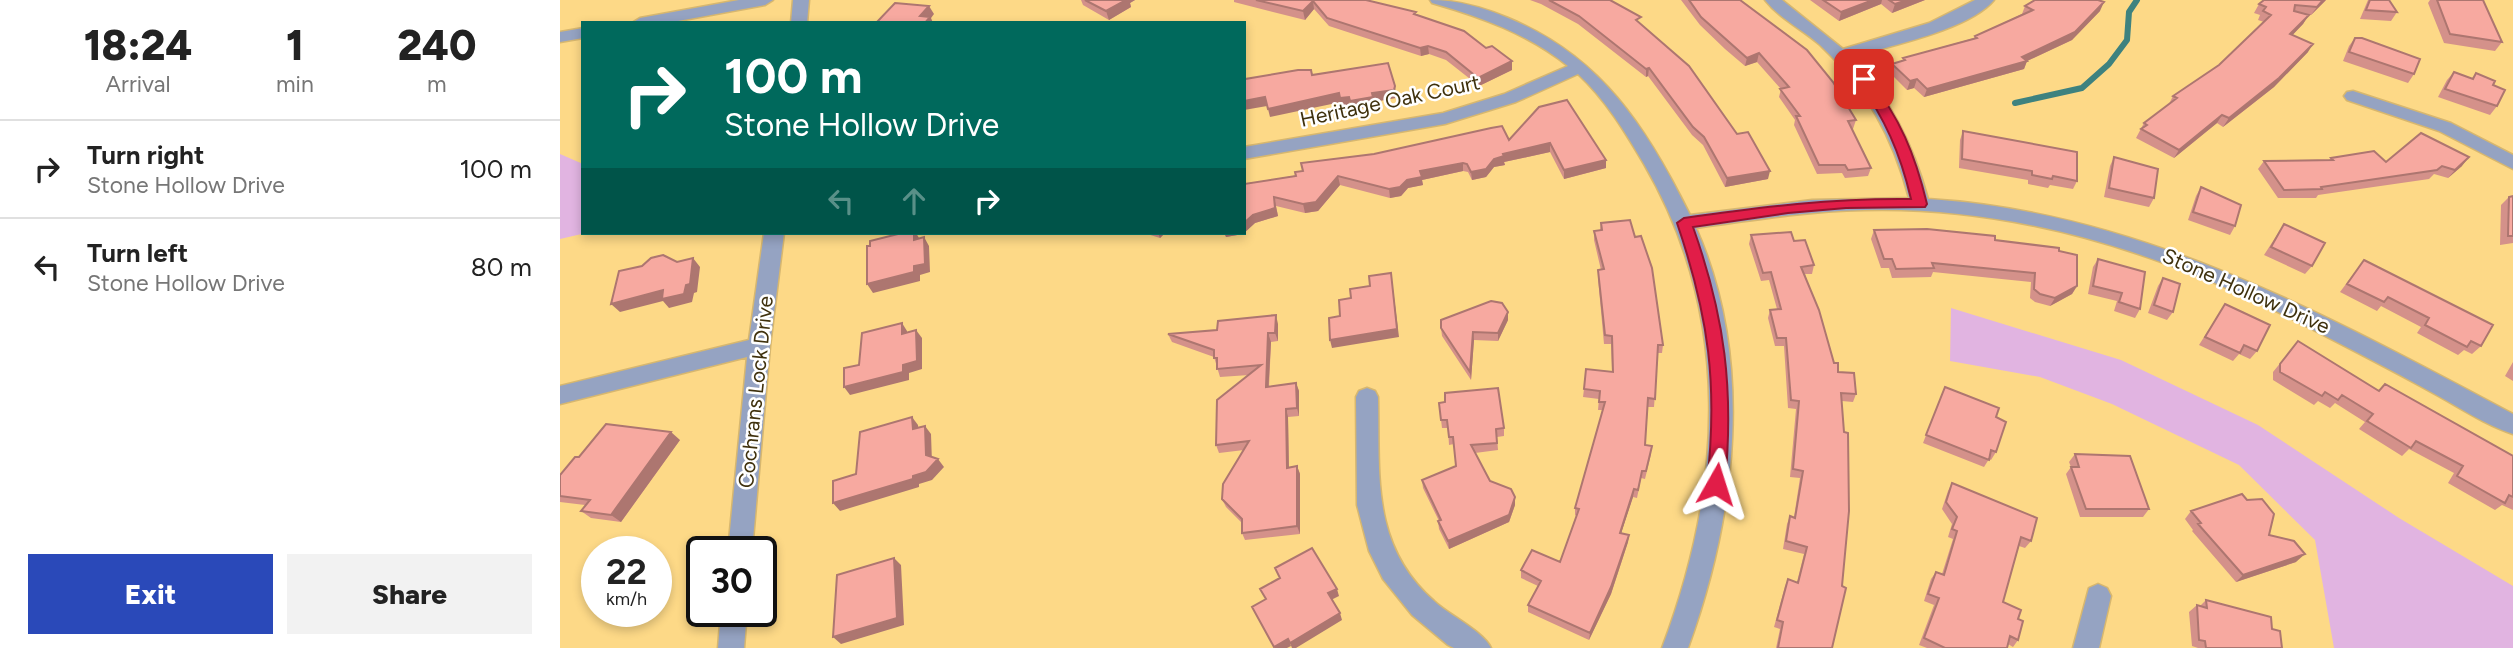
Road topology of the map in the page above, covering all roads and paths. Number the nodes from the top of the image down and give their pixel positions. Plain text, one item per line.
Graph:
1 (765, 0) edge
2 (800, 0) edge
3 (1438, 0) edge
4 (1773, 0) edge
5 (1986, 0) edge
6 (651, 21) edge
7 (799, 21) edge
8 (581, 33) edge
9 (560, 37) edge
10 (1841, 55) junction
11 (1580, 67) junction
12 (2353, 96) dead end
13 (1246, 153) edge
14 (2513, 163) edge
15 (1920, 204) junction
16 (1684, 223) junction
17 (774, 235) edge
18 (759, 346) junction
19 (560, 395) edge
20 (1367, 397) dead end
21 (2513, 425) edge
22 (741, 536) edge
23 (2098, 596) dead end
24 (733, 627) edge
25 (731, 648) edge
26 (1478, 648) edge
27 (1675, 648) edge
28 (2086, 648) edge

1 - 6 street
2 - 7 street
3 - 11 street
4 - 10 street
5 - 10 street
8 - 9 street
10 - 15 street
11 - 13 street, Heritage Oak Court
11 - 16 street
12 - 14 street
15 - 16 street, Stone Hollow Drive
15 - 21 street, Stone Hollow Drive
16 - 27 street
17 - 18 street, Cochrans Lock Drive
18 - 19 street
18 - 22 street, Cochrans Lock Drive
20 - 26 street
23 - 28 street
24 - 25 street

